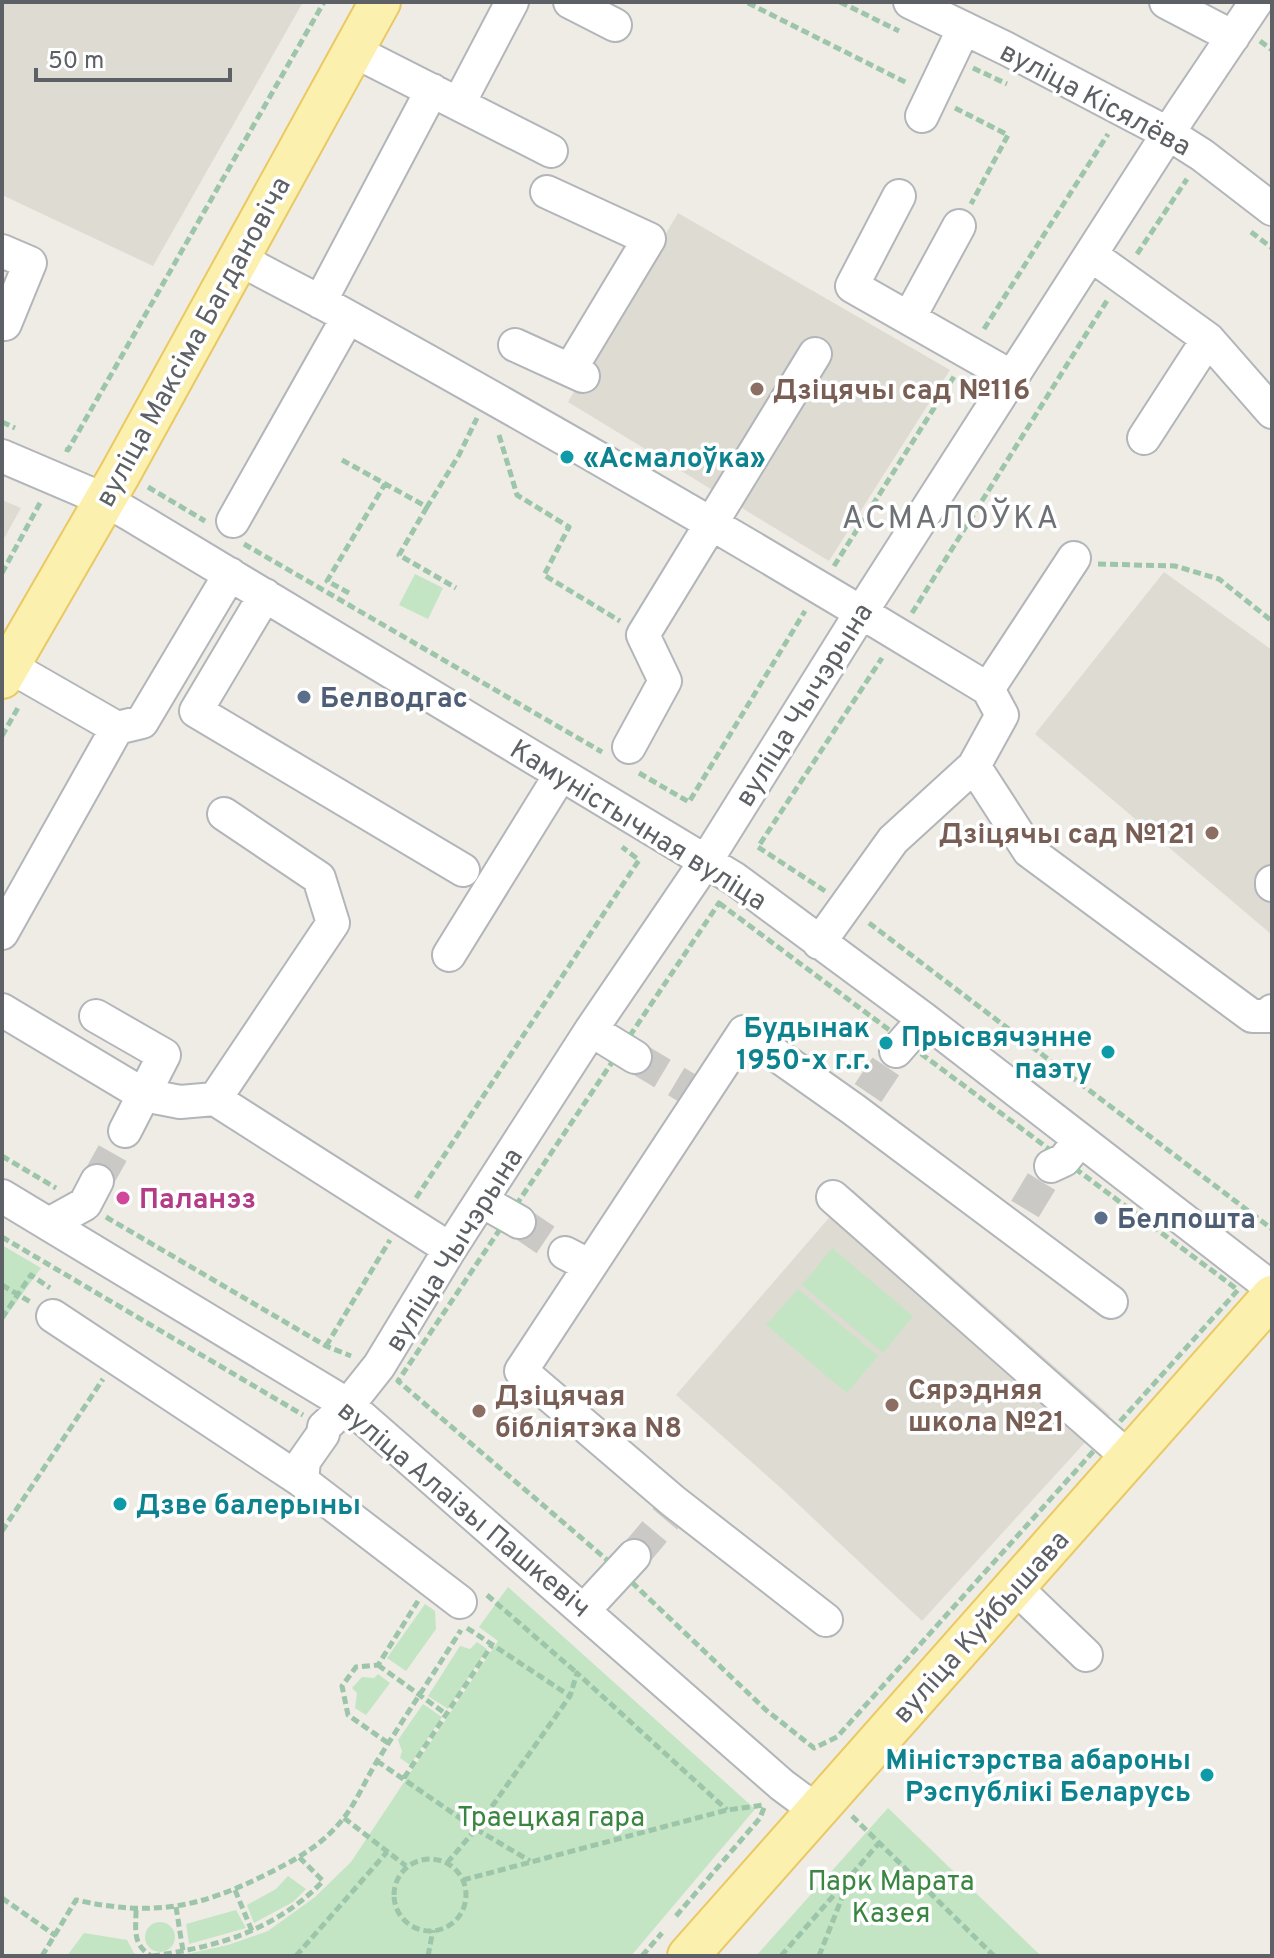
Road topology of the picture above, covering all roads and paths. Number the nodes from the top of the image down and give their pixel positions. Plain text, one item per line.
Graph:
1 (324, 2) edge
2 (380, 2) edge
3 (512, 2) edge
4 (570, 2) edge
5 (910, 2) edge
6 (1166, 2) edge
7 (1256, 2) edge
8 (615, 25) dead end
9 (964, 28) junction
10 (1246, 39) junction
11 (352, 50) junction
12 (1272, 50) edge
13 (446, 97) junction
14 (922, 116) dead end
15 (1108, 134) dead end
16 (1169, 134) junction
17 (551, 151) dead end
18 (1185, 182) dead end
19 (547, 192) dead end
20 (899, 196) dead end
21 (1272, 209) edge
22 (959, 226) dead end
23 (2, 251) edge
24 (1091, 255) junction
25 (238, 258) junction
26 (1122, 277) junction
27 (334, 309) junction
28 (909, 318) junction
29 (5, 324) dead end
30 (1208, 339) junction
31 (515, 345) dead end
32 (970, 352) junction
33 (815, 354) dead end
34 (1012, 377) junction
35 (488, 396) junction
36 (1272, 412) edge
37 (1144, 438) dead end
38 (68, 450) dead end
39 (2, 456) edge
40 (342, 460) dead end
41 (385, 484) junction
42 (144, 485) dead end
43 (28, 498) dead end
44 (105, 500) junction
45 (427, 507) junction
46 (712, 523) junction
47 (229, 529) junction
48 (1074, 558) joint
49 (2, 573) edge
50 (230, 574) junction
51 (456, 588) dead end
52 (820, 588) junction
53 (349, 593) dead end
54 (265, 595) junction
55 (862, 611) junction
56 (1272, 621) edge
57 (898, 634) junction
58 (643, 635) junction
59 (15, 675) edge
60 (988, 689) junction
61 (117, 728) junction
62 (2, 736) edge
63 (624, 757) junction
64 (974, 766) junction
65 (561, 774) junction
66 (224, 814) dead end
67 (616, 843) dead end
68 (706, 861) junction
69 (463, 870) dead end
70 (719, 903) dead end
71 (847, 906) junction
72 (2, 933) edge
73 (819, 943) junction
74 (449, 955) dead end
75 (2, 1010) edge
76 (1272, 1011) edge
77 (96, 1016) dead end
78 (924, 1019) junction
79 (591, 1030) junction
80 (896, 1051) tunnel mouth
81 (628, 1053) junction
82 (144, 1095) junction
83 (215, 1099) junction
84 (125, 1131) tunnel mouth
85 (1080, 1140) junction
86 (2, 1156) edge
87 (1051, 1166) tunnel mouth
88 (91, 1192) junction
89 (2, 1196) edge
90 (833, 1197) dead end
91 (503, 1213) junction
92 (403, 1219) junction
93 (49, 1224) junction
94 (1272, 1229) edge
95 (2, 1237) edge
96 (450, 1249) junction
97 (1272, 1288) edge
98 (17, 1294) dead end
99 (1272, 1296) edge
100 (1111, 1302) dead end
101 (53, 1316) dead end
102 (2, 1318) edge
103 (326, 1346) junction
104 (117, 1358) junction
105 (388, 1374) junction
106 (360, 1413) junction
107 (324, 1427) junction
108 (1129, 1458) junction
109 (302, 1481) junction
110 (2, 1531) edge
111 (634, 1556) tunnel mouth
112 (431, 1580) junction
113 (1015, 1587) junction
114 (460, 1602) dead end
115 (584, 1610) junction
116 (826, 1620) dead end
117 (492, 1645) junction
118 (1086, 1655) dead end
119 (378, 1665) junction
120 (419, 1695) junction
121 (570, 1696) junction
122 (446, 1714) junction
123 (837, 1737) dead end
124 (388, 1743) junction
125 (814, 1748) dead end
126 (377, 1761) junction
127 (404, 1778) junction
128 (753, 1794) dead end
129 (765, 1805) junction
130 (727, 1810) junction
131 (834, 1813) junction
132 (344, 1818) junction
133 (476, 1829) junction
134 (879, 1843) junction
135 (387, 1852) junction
136 (299, 1857) junction
137 (530, 1862) junction
138 (447, 1863) junction
139 (407, 1866) junction
140 (851, 1876) junction
141 (463, 1880) junction
142 (235, 1890) junction
143 (2, 1899) edge
144 (176, 1907) junction
145 (136, 1910) junction
146 (433, 1930) junction
147 (252, 1931) junction
148 (56, 1936) junction
149 (183, 1951) junction
150 (42, 1956) edge
151 (152, 1956) edge
152 (296, 1956) edge
153 (428, 1956) edge
154 (642, 1956) edge
155 (688, 1956) edge
156 (781, 1956) edge
157 (819, 1956) edge
158 (994, 1956) edge

1 - 38 path
2 - 11 main road, вуліца Максіма Багдановіча
3 - 13 street
4 - 8 street
5 - 9 street, вуліца Кісялёва
6 - 10 street
7 - 10 street, вуліца Чычэрына
9 - 14 street
9 - 16 street, вуліца Кісялёва
10 - 12 path
10 - 16 street, вуліца Чычэрына
11 - 13 street
11 - 25 main road, вуліца Максіма Багдановіча
13 - 17 street
13 - 27 street
15 - 32 path
16 - 21 street, вуліца Кісялёва
16 - 24 street, вуліца Чычэрына
18 - 26 path
19 - 31 street
20 - 28 street
22 - 28 street
23 - 29 street
24 - 26 street
24 - 34 street, вуліца Чычэрына
25 - 27 street
25 - 44 main road, вуліца Максіма Багдановіча
26 - 30 street
26 - 57 path
27 - 35 street
27 - 47 street
28 - 32 street
30 - 36 street
30 - 37 street
32 - 34 street
32 - 52 path
33 - 46 street
34 - 55 street, вуліца Чычэрына
35 - 45 path
35 - 46 street
35 - 58 path
39 - 44 street, Камуністычная вуліца
40 - 41 path
41 - 45 path
41 - 53 path
42 - 47 path
43 - 49 path
44 - 50 street, Камуністычная вуліца
44 - 59 main road, вуліца Максіма Багдановіча
45 - 51 path
46 - 52 street
46 - 58 street
47 - 63 path
48 - 56 path
48 - 60 street
50 - 54 street, Камуністычная вуліца
50 - 61 street
52 - 55 street
52 - 63 path
54 - 65 street, Камуністычная вуліца
54 - 69 street
55 - 57 street
55 - 68 street, вуліца Чычэрына
57 - 60 street
57 - 71 path
58 - 63 street
59 - 61 street
59 - 62 path
60 - 64 street
61 - 72 street
64 - 71 street
64 - 76 street
65 - 68 street, Камуністычная вуліца
65 - 74 street
66 - 83 street
67 - 92 path
68 - 73 street, Камуністычная вуліца
68 - 79 street, вуліца Чычэрына
70 - 81 path
71 - 73 street
71 - 94 path
73 - 78 street, Камуністычная вуліца
75 - 82 street
77 - 82 street
78 - 80 street
78 - 85 street, Камуністычная вуліца
79 - 81 street
79 - 91 street, вуліца Чычэрына
81 - 91 path
82 - 83 street
82 - 84 street
83 - 92 street
85 - 87 street
85 - 97 street, Камуністычная вуліца
86 - 88 path
88 - 93 street
88 - 103 path
89 - 93 street, вуліца Алаізы Пашкевіч
90 - 108 street
91 - 96 street, вуліца Чычэрына
91 - 105 path
92 - 96 street
92 - 103 path
93 - 106 street, вуліца Алаізы Пашкевіч
95 - 107 path
96 - 105 street, вуліца Чычэрына
98 - 102 path
99 - 108 main road, вуліца Куйбышава
100 - 116 street
101 - 104 street
103 - 105 path
104 - 109 street
104 - 110 path
105 - 106 street, вуліца Чычэрына
105 - 106 path
106 - 107 street, вуліца Чычэрына
106 - 115 street, вуліца Алаізы Пашкевіч
107 - 109 street, вуліца Чычэрына
108 - 113 main road, вуліца Куйбышава
109 - 112 street
111 - 115 street
112 - 114 street
112 - 119 path
113 - 118 street
113 - 131 main road, вуліца Куйбышава
115 - 131 street, вуліца Алаізы Пашкевіч
117 - 120 path
117 - 121 path
117 - 122 path
119 - 120 path
119 - 124 path
120 - 122 path
120 - 124 path
121 - 130 path
121 - 133 path
122 - 127 path
123 - 125 path
124 - 126 path
126 - 127 path
126 - 132 path
127 - 133 path
128 - 129 path
129 - 130 path
129 - 154 path
130 - 137 path
131 - 134 path
131 - 155 main road, вуліца Куйбышава
132 - 135 path
132 - 136 path
133 - 137 path
133 - 138 path
134 - 140 path
134 - 158 path
135 - 139 path
135 - 152 path
136 - 142 path
136 - 147 path
137 - 141 path
138 - 139 path
138 - 141 path
139 - 146 path
140 - 156 path
140 - 157 path
141 - 146 path
142 - 144 path
142 - 147 path
143 - 148 path
144 - 145 path
144 - 149 path
145 - 148 path
145 - 151 path
146 - 153 path
147 - 149 path
148 - 150 path
149 - 151 path

